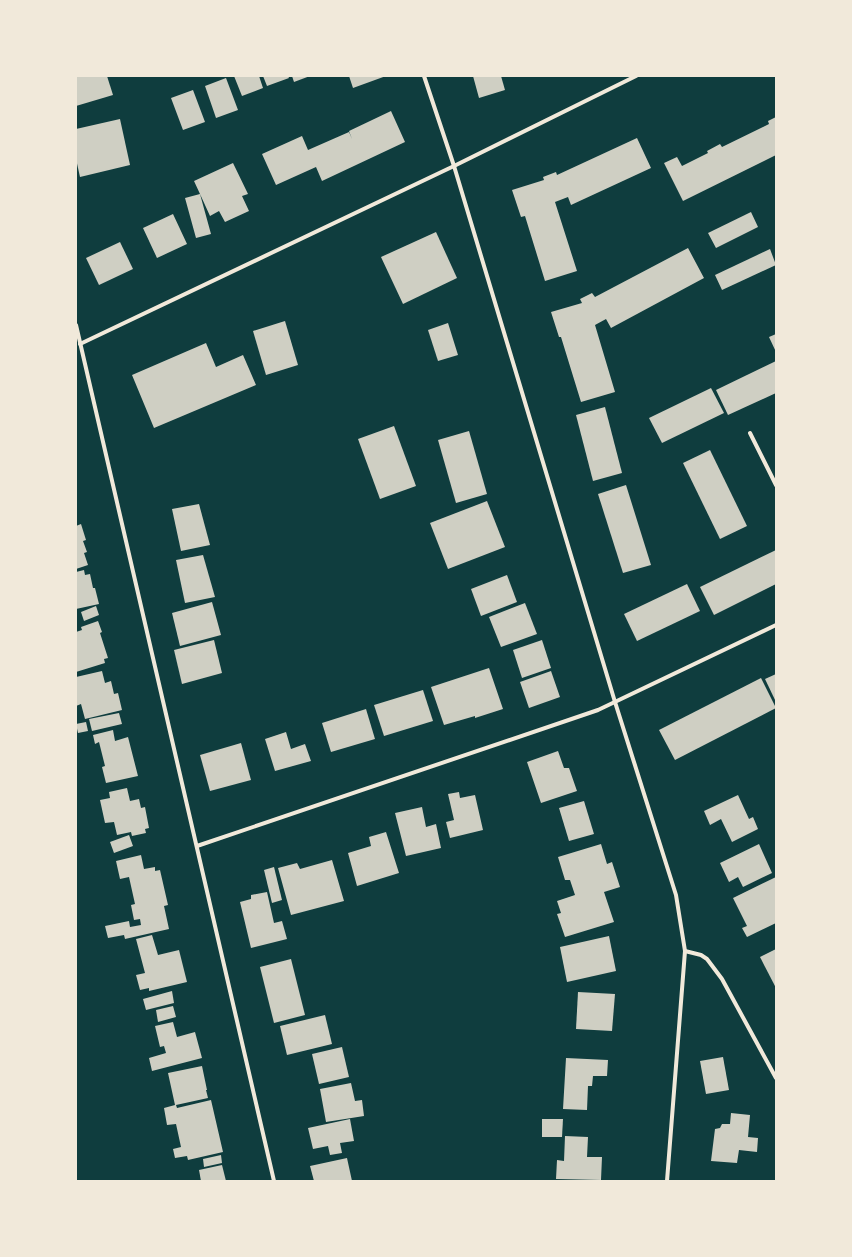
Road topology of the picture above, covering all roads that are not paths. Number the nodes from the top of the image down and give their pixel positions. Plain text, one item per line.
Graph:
1 (424, 76) edge
2 (636, 76) edge
3 (454, 166) junction
4 (76, 324) edge
5 (80, 344) junction
6 (750, 433) dead end
7 (776, 485) edge
8 (776, 625) edge
9 (615, 702) junction
10 (197, 846) junction
11 (685, 951) junction
12 (776, 1078) edge
13 (274, 1181) edge
14 (667, 1181) edge

1 - 3 street
2 - 3 street
3 - 5 street
3 - 9 street
4 - 5 street
5 - 10 street
6 - 7 street
8 - 9 street
9 - 10 street
9 - 11 street
10 - 13 street
11 - 12 street
11 - 14 street

